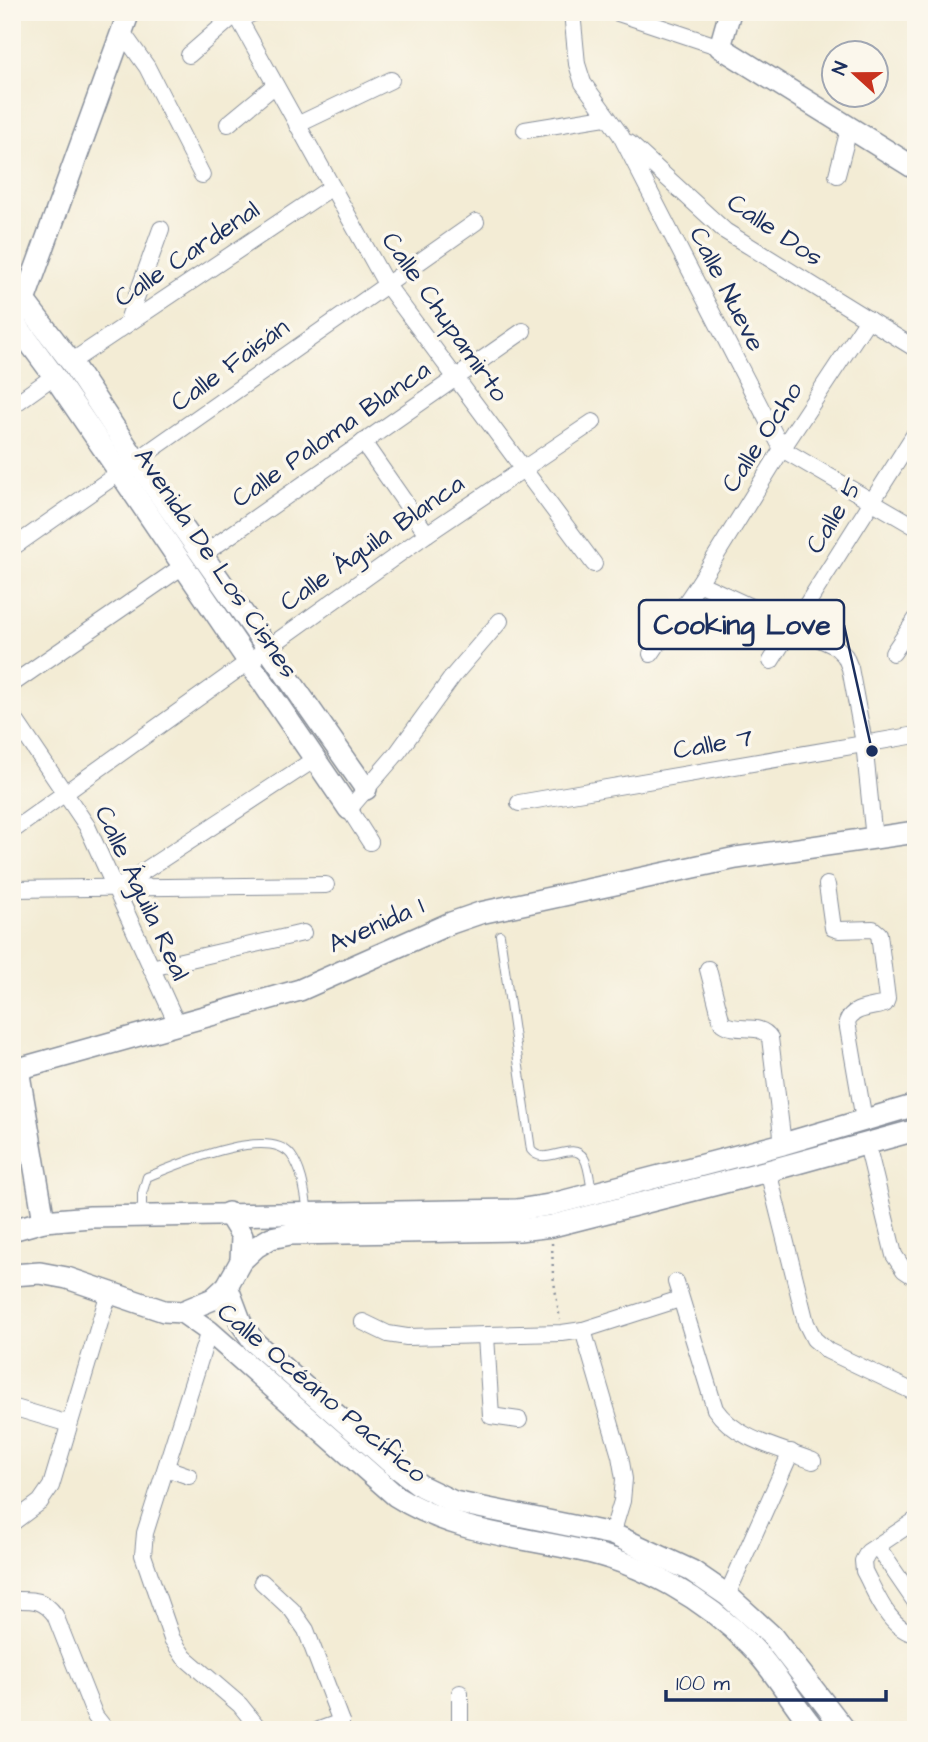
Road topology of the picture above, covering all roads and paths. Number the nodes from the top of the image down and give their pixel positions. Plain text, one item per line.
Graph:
1 (256, 12) edge
2 (572, 12) edge
3 (615, 12) edge
4 (730, 12) edge
5 (236, 15) edge
6 (125, 22) edge
7 (720, 47) junction
8 (189, 55) dead end
9 (391, 80) dead end
10 (275, 85) junction
11 (605, 117) junction
12 (228, 124) dead end
13 (297, 125) junction
14 (849, 129) junction
15 (524, 130) dead end
16 (620, 134) junction
17 (916, 169) edge
18 (202, 175) dead end
19 (837, 176) dead end
20 (332, 187) junction
21 (476, 222) dead end
22 (162, 229) dead end
23 (386, 284) junction
24 (16, 312) edge
25 (869, 319) junction
26 (127, 323) junction
27 (523, 331) dead end
28 (916, 349) edge
29 (71, 362) junction
30 (54, 376) junction
31 (455, 377) junction
32 (12, 407) edge
33 (593, 422) dead end
34 (916, 432) edge
35 (363, 442) junction
36 (782, 449) junction
37 (128, 468) junction
38 (524, 468) junction
39 (873, 500) junction
40 (916, 527) edge
41 (427, 534) junction
42 (12, 548) edge
43 (202, 555) junction
44 (594, 564) dead end
45 (183, 566) junction
46 (699, 583) junction
47 (916, 619) edge
48 (500, 621) dead end
49 (794, 626) junction
50 (267, 647) junction
51 (651, 653) dead end
52 (893, 653) dead end
53 (249, 660) junction
54 (771, 661) dead end
55 (12, 684) edge
56 (12, 715) edge
57 (916, 735) edge
58 (864, 743) junction
59 (315, 759) junction
60 (366, 789) junction
61 (66, 794) junction
62 (519, 803) dead end
63 (349, 809) junction
64 (12, 831) edge
65 (916, 832) edge
66 (874, 839) junction
67 (370, 842) dead end
68 (827, 885) dead end
69 (326, 886) dead end
70 (117, 888) junction
71 (12, 890) edge
72 (303, 933) dead end
73 (500, 934) dead end
74 (151, 968) junction
75 (708, 969) dead end
76 (177, 1024) junction
77 (14, 1070) edge
78 (916, 1105) edge
79 (19, 1117) edge
80 (864, 1120) junction
81 (916, 1130) edge
82 (783, 1144) junction
83 (867, 1144) junction
84 (768, 1171) junction
85 (636, 1182) junction
86 (592, 1194) junction
87 (642, 1204) junction
88 (308, 1212) junction
89 (228, 1213) junction
90 (142, 1215) junction
91 (44, 1221) junction
92 (552, 1226) junction
93 (12, 1230) edge
94 (241, 1261) junction
95 (12, 1275) edge
96 (916, 1278) edge
97 (676, 1282) dead end
98 (227, 1286) junction
99 (109, 1292) junction
100 (680, 1299) junction
101 (182, 1312) junction
102 (363, 1322) dead end
103 (583, 1330) junction
104 (209, 1331) junction
105 (562, 1333) junction
106 (486, 1336) junction
107 (916, 1393) edge
108 (12, 1407) edge
109 (519, 1420) dead end
110 (69, 1424) junction
111 (791, 1452) junction
112 (813, 1461) dead end
113 (166, 1468) junction
114 (190, 1476) dead end
115 (916, 1520) edge
116 (12, 1523) edge
117 (612, 1534) junction
118 (877, 1546) junction
119 (262, 1581) dead end
120 (677, 1588) junction
121 (727, 1595) junction
122 (12, 1600) edge
123 (916, 1603) edge
124 (916, 1634) edge
125 (460, 1693) dead end
126 (346, 1726) edge
127 (106, 1730) edge
128 (260, 1730) edge
129 (319, 1730) edge
130 (460, 1730) edge
131 (815, 1730) edge
132 (845, 1730) edge

1 - 5 street
2 - 11 street, Calle Nueve
3 - 7 street
4 - 7 street
5 - 8 street
5 - 10 street, Calle Chupamirto
6 - 18 street
6 - 24 street
7 - 14 street
9 - 13 street
10 - 12 street
10 - 13 street, Calle Chupamirto
11 - 15 street
11 - 16 street, Calle Nueve
13 - 20 street, Calle Chupamirto
14 - 17 street
14 - 19 street
16 - 25 street, Calle Dos
16 - 36 street, Calle Nueve
20 - 23 street, Calle Chupamirto
20 - 26 street, Calle Cardenal
21 - 23 street, Calle Faisán
22 - 26 street
23 - 31 street, Calle Chupamirto
23 - 37 street, Calle Faisán
24 - 29 street, Avenida De Los Cisnes
24 - 30 street, Avenida De Los Cisnes
25 - 28 street, Calle Dos
25 - 36 street, Calle Ocho
26 - 29 street, Calle Cardenal
27 - 31 street, Calle Paloma Blanca
29 - 37 street, Avenida De Los Cisnes
30 - 32 street
30 - 37 street, Avenida De Los Cisnes
31 - 35 street, Calle Paloma Blanca
31 - 38 street, Calle Chupamirto
33 - 38 street, Calle Águila Blanca
34 - 39 street, Calle 5
35 - 41 street
35 - 43 street, Calle Paloma Blanca
36 - 39 street
36 - 46 street, Calle Ocho
37 - 42 street, Calle Faisán
37 - 43 street, Avenida De Los Cisnes
37 - 45 street, Avenida De Los Cisnes
38 - 41 street, Calle Águila Blanca
38 - 44 street, Calle Chupamirto
39 - 40 street
39 - 49 street, Calle 5
41 - 50 street, Calle Águila Blanca
43 - 50 street, Avenida De Los Cisnes
45 - 53 street, Avenida De Los Cisnes
45 - 55 street
46 - 49 street
46 - 51 street, Calle Ocho
47 - 52 street
48 - 60 street
49 - 54 street, Calle 5
49 - 58 street
50 - 53 street, Calle Águila Blanca
50 - 60 street, Avenida De Los Cisnes
53 - 59 street, Avenida De Los Cisnes
53 - 61 street, Calle Águila Blanca
56 - 61 street, Calle Águila Real
57 - 58 street, Calle 7
58 - 62 street, Calle 7
58 - 66 street
59 - 63 street, Avenida De Los Cisnes
59 - 70 street
60 - 63 street
61 - 64 street, Calle Águila Blanca
61 - 70 street, Calle Águila Real
63 - 67 street, Avenida De Los Cisnes
65 - 66 street, Avenida 1
66 - 76 street, Avenida 1
68 - 80 street
69 - 70 street
70 - 71 street
70 - 74 street, Calle Águila Real
72 - 74 street
73 - 86 lane
74 - 76 street, Calle Águila Real
75 - 82 street
76 - 77 street, Avenida 1
77 - 79 street, Avenida 1
78 - 80 street
79 - 91 street, Avenida 1
80 - 82 street
81 - 83 street, Calle Océano Pacífico
82 - 85 street
83 - 84 street, Calle Océano Pacífico
83 - 96 street
84 - 87 street, Calle Océano Pacífico
84 - 107 street
85 - 86 street
85 - 87 street
86 - 88 street
87 - 92 street, Calle Océano Pacífico
88 - 89 street
88 - 90 lane
89 - 90 street
89 - 94 street
90 - 91 street
91 - 93 street
92 - 94 street, Calle Océano Pacífico
92 - 105 path
94 - 98 street, Calle Océano Pacífico
95 - 99 street, Calle Océano Pacífico
97 - 100 street
98 - 101 street, Calle Océano Pacífico
98 - 117 street, Calle Océano Pacífico
99 - 101 street, Calle Océano Pacífico
99 - 110 street
100 - 103 street
100 - 111 street
101 - 104 street, Calle Océano Pacífico
102 - 106 street
103 - 105 street
103 - 117 street
104 - 113 street
104 - 120 street, Calle Océano Pacífico
105 - 106 street
106 - 109 street
108 - 110 street
110 - 116 street
111 - 112 street
111 - 121 street
113 - 114 street
113 - 128 street
115 - 118 street
117 - 120 street
117 - 121 street, Calle Océano Pacífico
118 - 123 street
118 - 124 street
119 - 126 street
120 - 131 street, Calle Océano Pacífico
121 - 132 street, Calle Océano Pacífico
122 - 127 street
125 - 130 street
126 - 129 street

